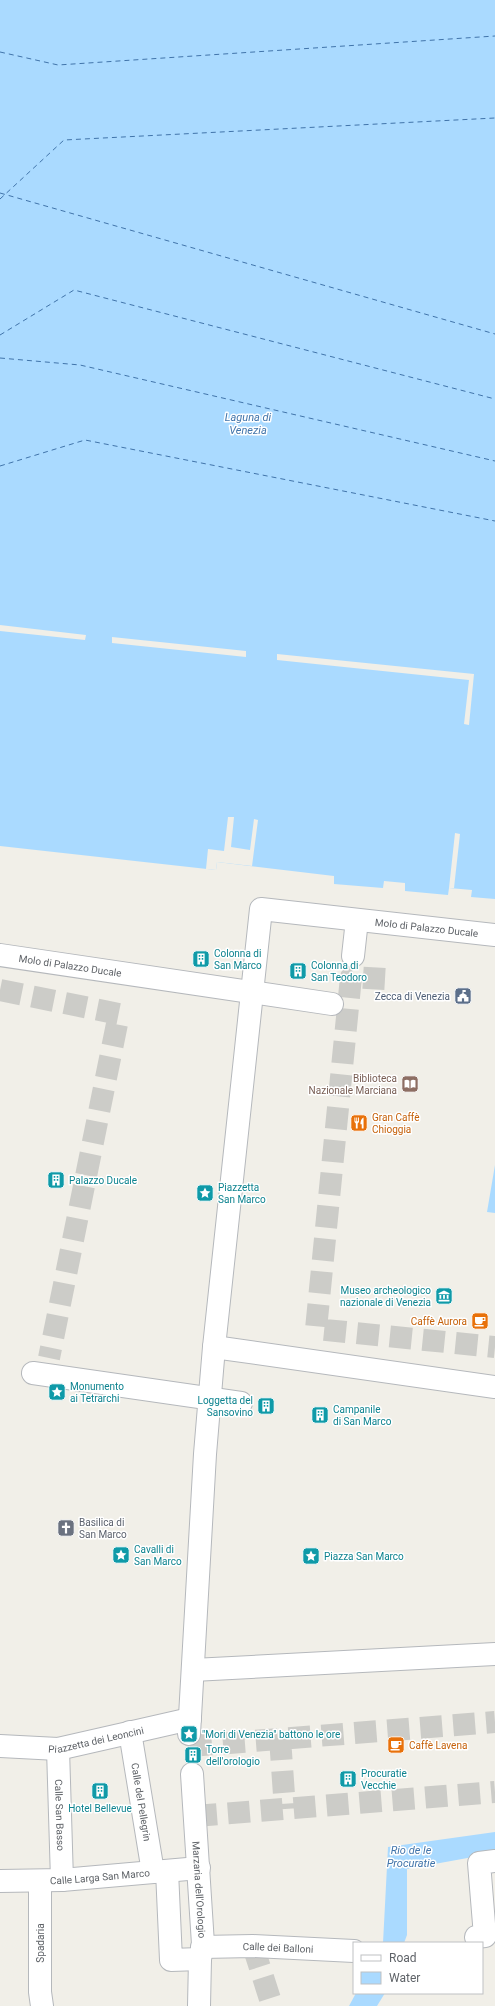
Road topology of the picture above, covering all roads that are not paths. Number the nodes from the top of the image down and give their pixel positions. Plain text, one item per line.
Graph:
1 (357, 920) junction
2 (495, 935) edge
3 (0, 955) edge
4 (353, 956) dead end
5 (252, 992) junction
6 (328, 1004) dead end
7 (214, 1347) junction
8 (43, 1369) dead end
9 (495, 1387) edge
10 (210, 1399) junction
11 (240, 1403) dead end
12 (495, 1654) edge
13 (192, 1670) junction
14 (130, 1732) junction
15 (0, 1746) edge
16 (58, 1749) junction
17 (192, 1774) dead end
18 (487, 1862) edge
19 (199, 1868) junction
20 (160, 1872) junction
21 (62, 1880) junction
22 (40, 1881) junction
23 (0, 1882) edge
24 (476, 1937) dead end
25 (353, 1951) edge
26 (201, 1953) junction
27 (42, 2006) edge
28 (199, 2006) edge

1 - 2 street, Molo di Palazzo Ducale
1 - 4 street
1 - 5 street, Molo di Palazzo Ducale
3 - 5 street, Molo di Palazzo Ducale
5 - 6 street
5 - 7 street
7 - 9 street
7 - 10 street
8 - 10 street
10 - 11 street
10 - 13 street
12 - 13 street
13 - 14 street, Piazzetta dei Leoncini
14 - 16 street, Piazzetta dei Leoncini
14 - 20 street, Calle del Pellegrin
15 - 16 street, Piazzetta dei Leoncini
16 - 21 street, Calle San Basso
17 - 19 street, Marzaria dell'Orologio
18 - 24 street
19 - 20 street, Calle Larga San Marco
19 - 26 street, Marzaria dell'Orologio
20 - 21 street, Calle Larga San Marco
20 - 26 street, Calle del Pellegrin
21 - 22 street, Calle Larga San Marco
22 - 23 street, Calle Larga San Marco
22 - 27 street, Spadaria
25 - 26 street, Calle dei Balloni
26 - 28 street, Marzaria dell'Orologio

